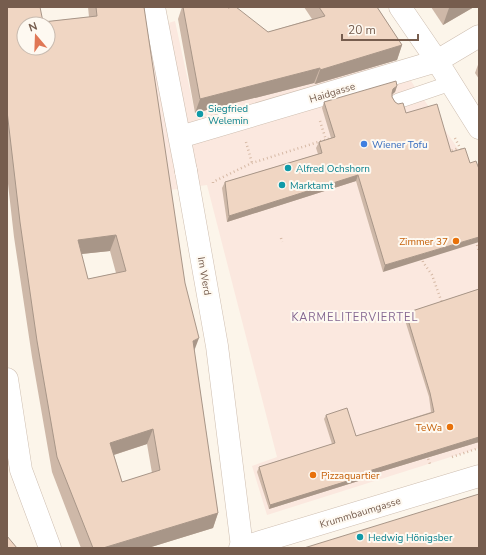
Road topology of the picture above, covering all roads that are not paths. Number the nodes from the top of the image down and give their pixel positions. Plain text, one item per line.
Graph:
1 (154, 7) edge
2 (400, 7) edge
3 (479, 36) edge
4 (437, 61) junction
5 (451, 84) junction
6 (398, 101) dead end
7 (479, 128) edge
8 (180, 137) junction
9 (7, 379) edge
10 (14, 472) edge
11 (479, 476) edge
12 (50, 548) edge
13 (241, 548) edge

1 - 8 street, Im Werd
2 - 4 street
3 - 4 street, Haidgasse
4 - 5 street
4 - 8 street, Haidgasse
5 - 6 lane
5 - 7 street
8 - 13 street, Im Werd
9 - 10 street
10 - 12 street
11 - 13 street, Krummbaumgasse

